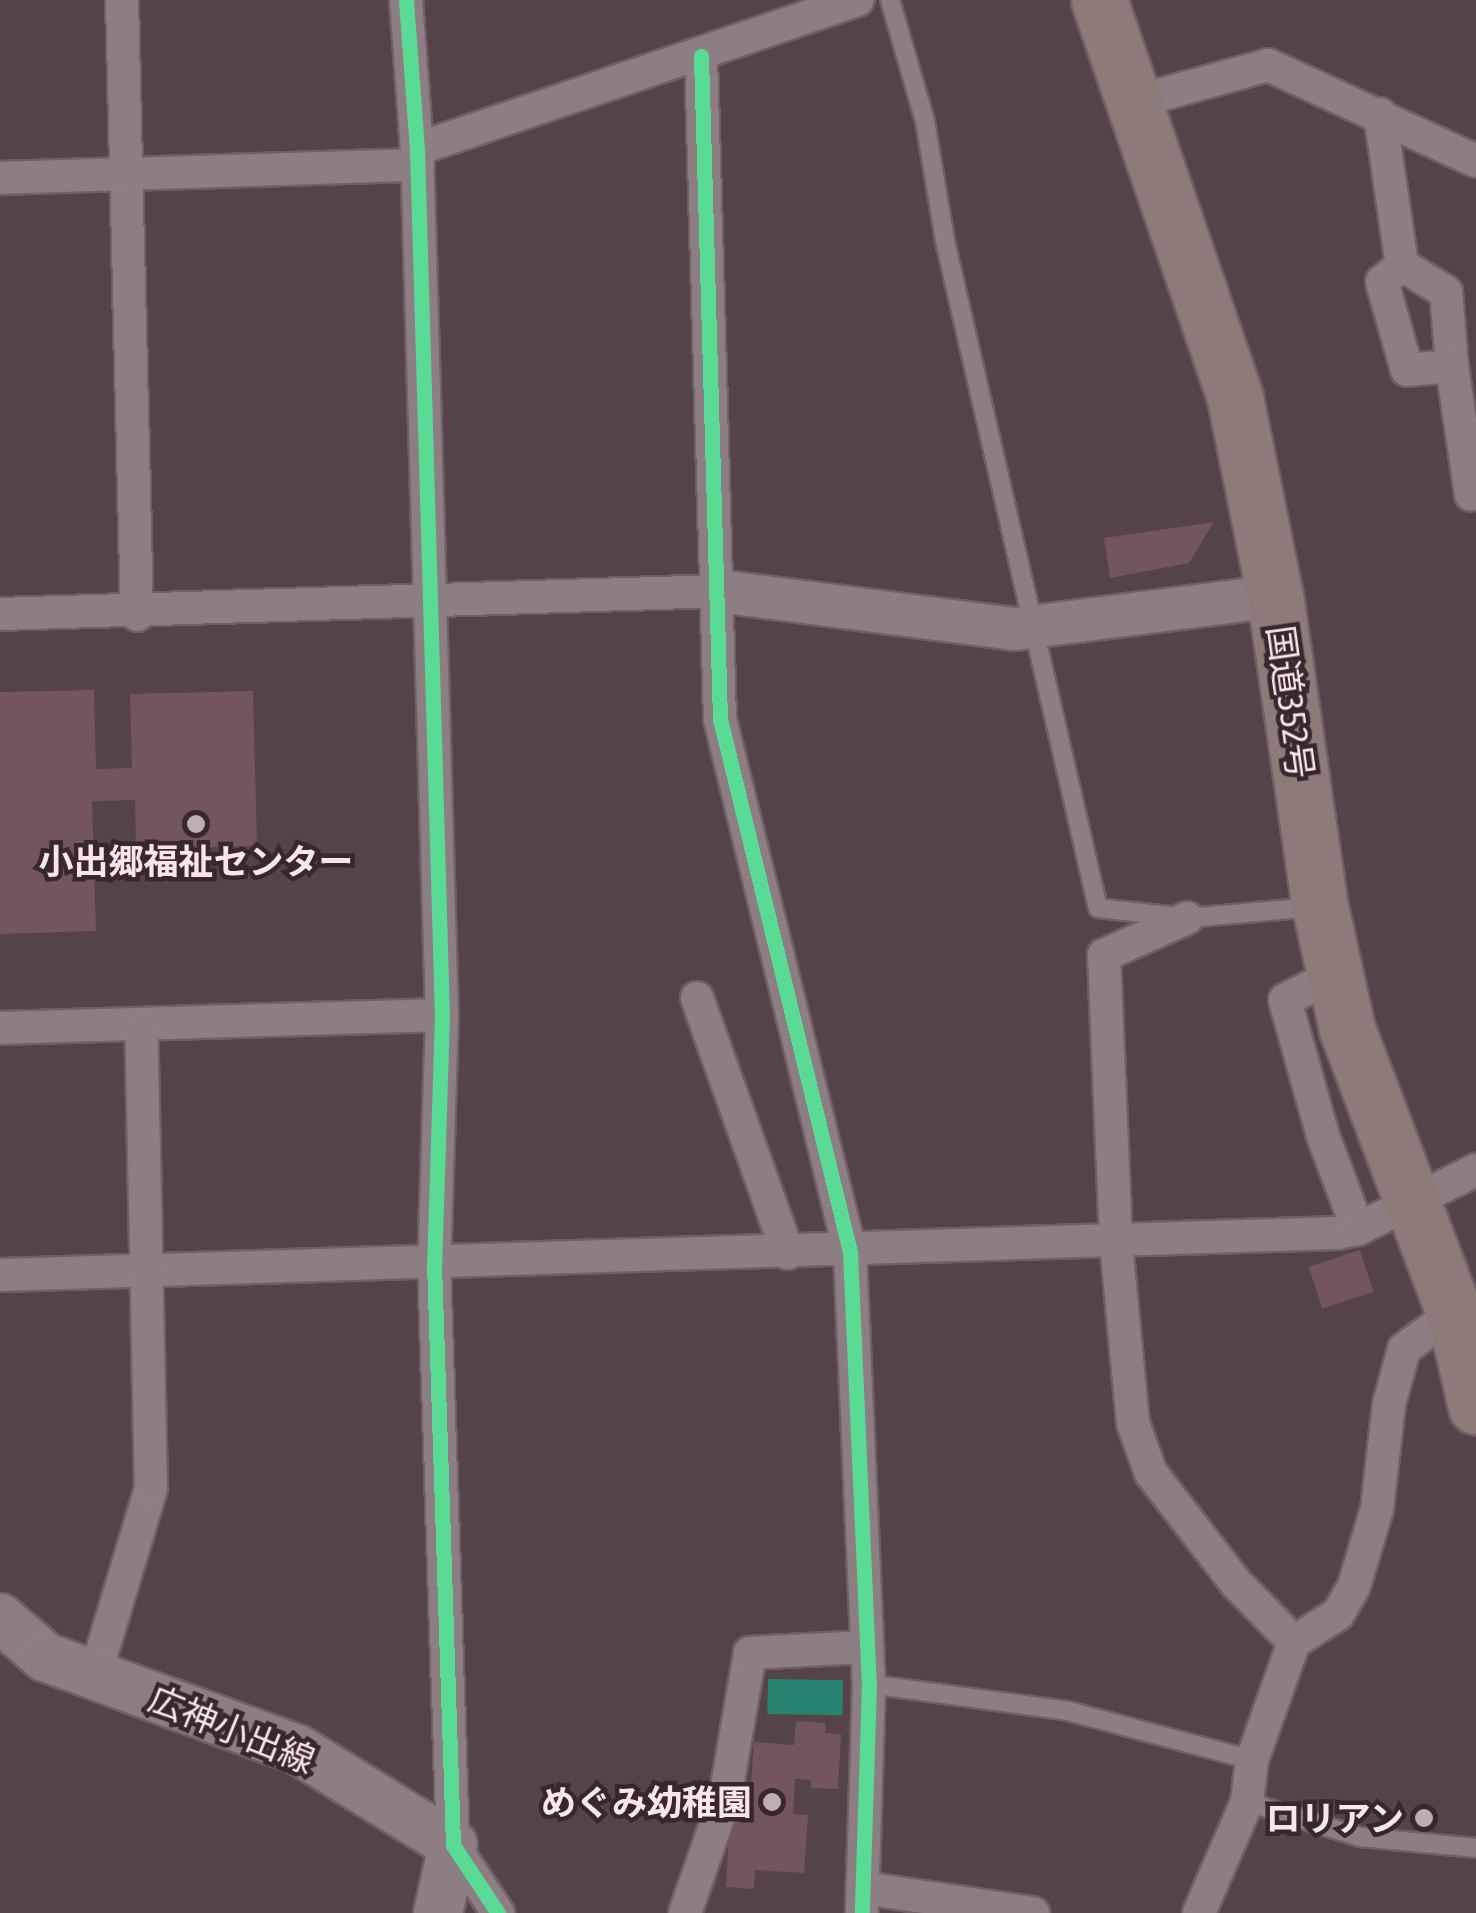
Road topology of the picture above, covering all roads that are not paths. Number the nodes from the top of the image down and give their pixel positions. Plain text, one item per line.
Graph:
1 (122, 0) edge
2 (406, 0) edge
3 (858, 0) edge
4 (890, 0) edge
5 (1098, 0) edge
6 (701, 56) junction
7 (1134, 102) junction
8 (1380, 114) junction
9 (418, 157) junction
10 (1476, 161) edge
11 (122, 175) junction
12 (0, 178) edge
13 (1402, 265) junction
14 (1452, 366) junction
15 (1471, 495) dead end
16 (718, 591) junction
17 (1275, 596) junction
18 (430, 603) junction
19 (0, 614) edge
20 (137, 615) junction
21 (1032, 626) junction
22 (1320, 907) junction
23 (1187, 918) junction
24 (1336, 974) junction
25 (696, 998) dead end
26 (442, 1014) junction
27 (142, 1026) junction
28 (0, 1028) edge
29 (1476, 1170) edge
30 (1409, 1202) junction
31 (1358, 1228) junction
32 (1116, 1243) junction
33 (788, 1252) junction
34 (850, 1252) junction
35 (434, 1263) junction
36 (145, 1268) junction
37 (0, 1275) edge
38 (1454, 1312) junction
39 (1475, 1391) edge
40 (0, 1618) edge
41 (1294, 1642) junction
42 (865, 1647) junction
43 (94, 1675) junction
44 (870, 1684) junction
45 (1252, 1760) junction
46 (1246, 1802) junction
47 (454, 1845) junction
48 (1476, 1848) edge
49 (862, 1900) edge
50 (438, 1913) edge
51 (498, 1913) edge
52 (685, 1913) edge
53 (1033, 1913) edge
54 (1199, 1913) edge

1 - 11 street
2 - 9 street
3 - 6 street
4 - 21 lane
5 - 7 highway, 国道352号
6 - 9 street
6 - 16 street
7 - 8 street
7 - 17 highway, 国道352号
8 - 10 street
8 - 13 street
9 - 11 street
9 - 18 street
11 - 12 street
11 - 20 street
13 - 14 street
13 - 14 street
14 - 15 street
16 - 18 street
16 - 21 street
16 - 34 street
17 - 21 street
17 - 22 highway, 国道352号
18 - 20 street
18 - 26 street
19 - 20 street
21 - 23 lane
22 - 23 lane
22 - 24 highway, 国道352号
23 - 32 street
24 - 30 highway, 国道352号
24 - 31 street
25 - 33 street
26 - 27 street
26 - 35 street
27 - 28 street
27 - 36 street
29 - 30 street
30 - 31 street
30 - 38 highway, 国道352号
31 - 32 street
32 - 34 street
32 - 41 street
33 - 34 street
33 - 35 street
34 - 42 street
35 - 36 street
35 - 47 street
36 - 37 street
36 - 43 street
38 - 39 highway, 国道352号
38 - 41 street
40 - 43 main road, 広神小出線
41 - 45 street
42 - 44 street
42 - 52 street
43 - 47 main road, 広神小出線
44 - 45 lane
44 - 49 street
45 - 46 street
46 - 48 lane
46 - 54 street
47 - 50 main road
47 - 51 street
49 - 53 street

